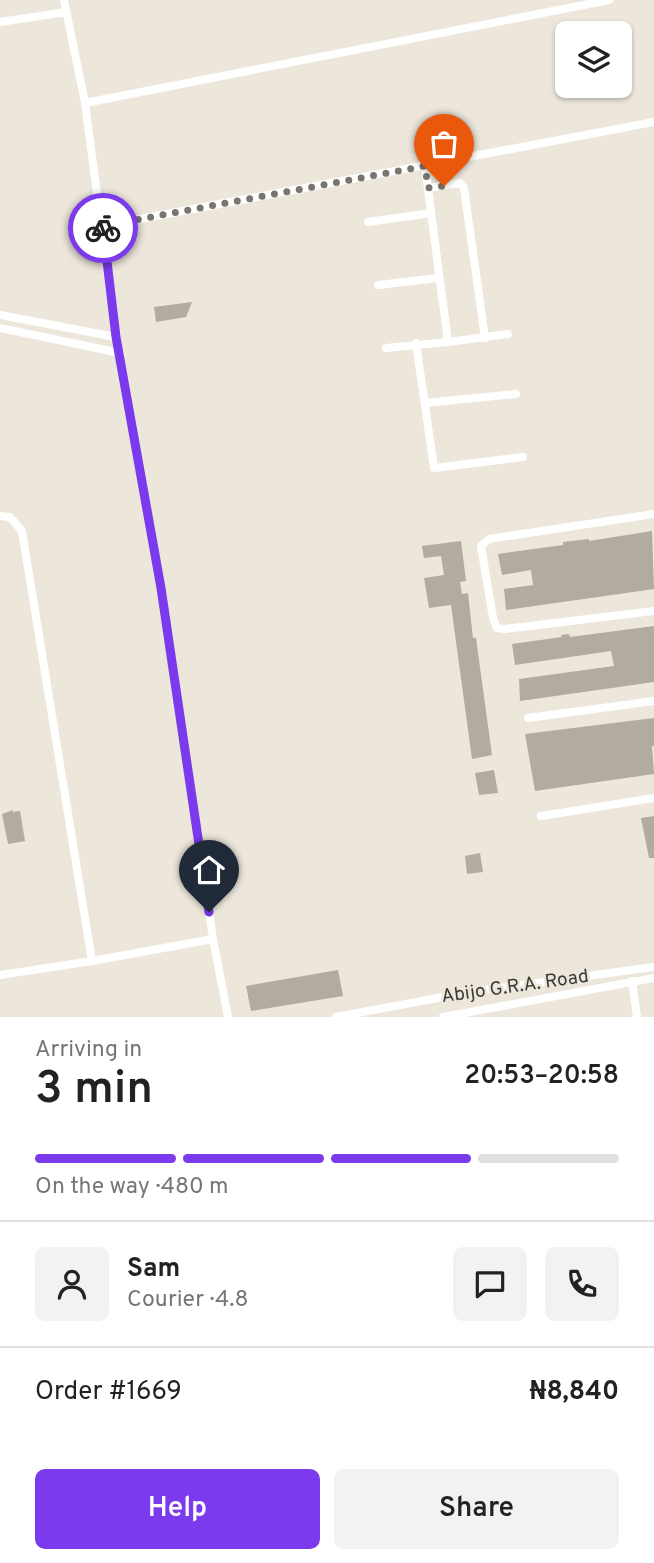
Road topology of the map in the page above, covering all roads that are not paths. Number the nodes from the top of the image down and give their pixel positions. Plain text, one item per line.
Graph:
1 (64, 0) edge
2 (609, 0) edge
3 (66, 12) junction
4 (0, 22) edge
5 (85, 103) junction
6 (654, 122) edge
7 (425, 166) junction
8 (428, 188) junction
9 (431, 213) junction
10 (368, 222) dead end
11 (103, 226) junction
12 (439, 278) junction
13 (378, 285) dead end
14 (0, 314) edge
15 (0, 328) edge
16 (508, 334) dead end
17 (116, 337) junction
18 (485, 338) junction
19 (449, 342) junction
20 (416, 344) junction
21 (386, 348) dead end
22 (120, 353) junction
23 (516, 394) dead end
24 (425, 403) junction
25 (523, 457) dead end
26 (654, 514) edge
27 (0, 516) edge
28 (654, 611) edge
29 (654, 701) edge
30 (528, 718) dead end
31 (654, 798) edge
32 (541, 816) dead end
33 (213, 939) junction
34 (92, 961) junction
35 (654, 967) edge
36 (0, 975) edge
37 (654, 978) edge
38 (632, 981) junction
39 (228, 1017) edge
40 (335, 1017) edge
41 (443, 1017) edge
42 (637, 1017) edge

1 - 3 street
2 - 5 street
3 - 4 street
3 - 5 street
5 - 11 street
6 - 7 street
7 - 8 street
7 - 11 street
8 - 9 street
8 - 18 street
9 - 10 street
9 - 12 street
11 - 17 street
12 - 13 street
12 - 19 street
14 - 17 street
15 - 22 street
16 - 18 street
17 - 22 street
18 - 19 street
19 - 20 street
20 - 21 street
20 - 24 street
22 - 33 street
23 - 24 street
24 - 25 street
26 - 28 street
27 - 34 street
29 - 30 street
31 - 32 street
33 - 34 street
33 - 39 street
34 - 36 street
35 - 40 street, Abijo G.R.A. Road
37 - 38 street, Abijo G.R.A. Road
38 - 41 street, Abijo G.R.A. Road
38 - 42 street

